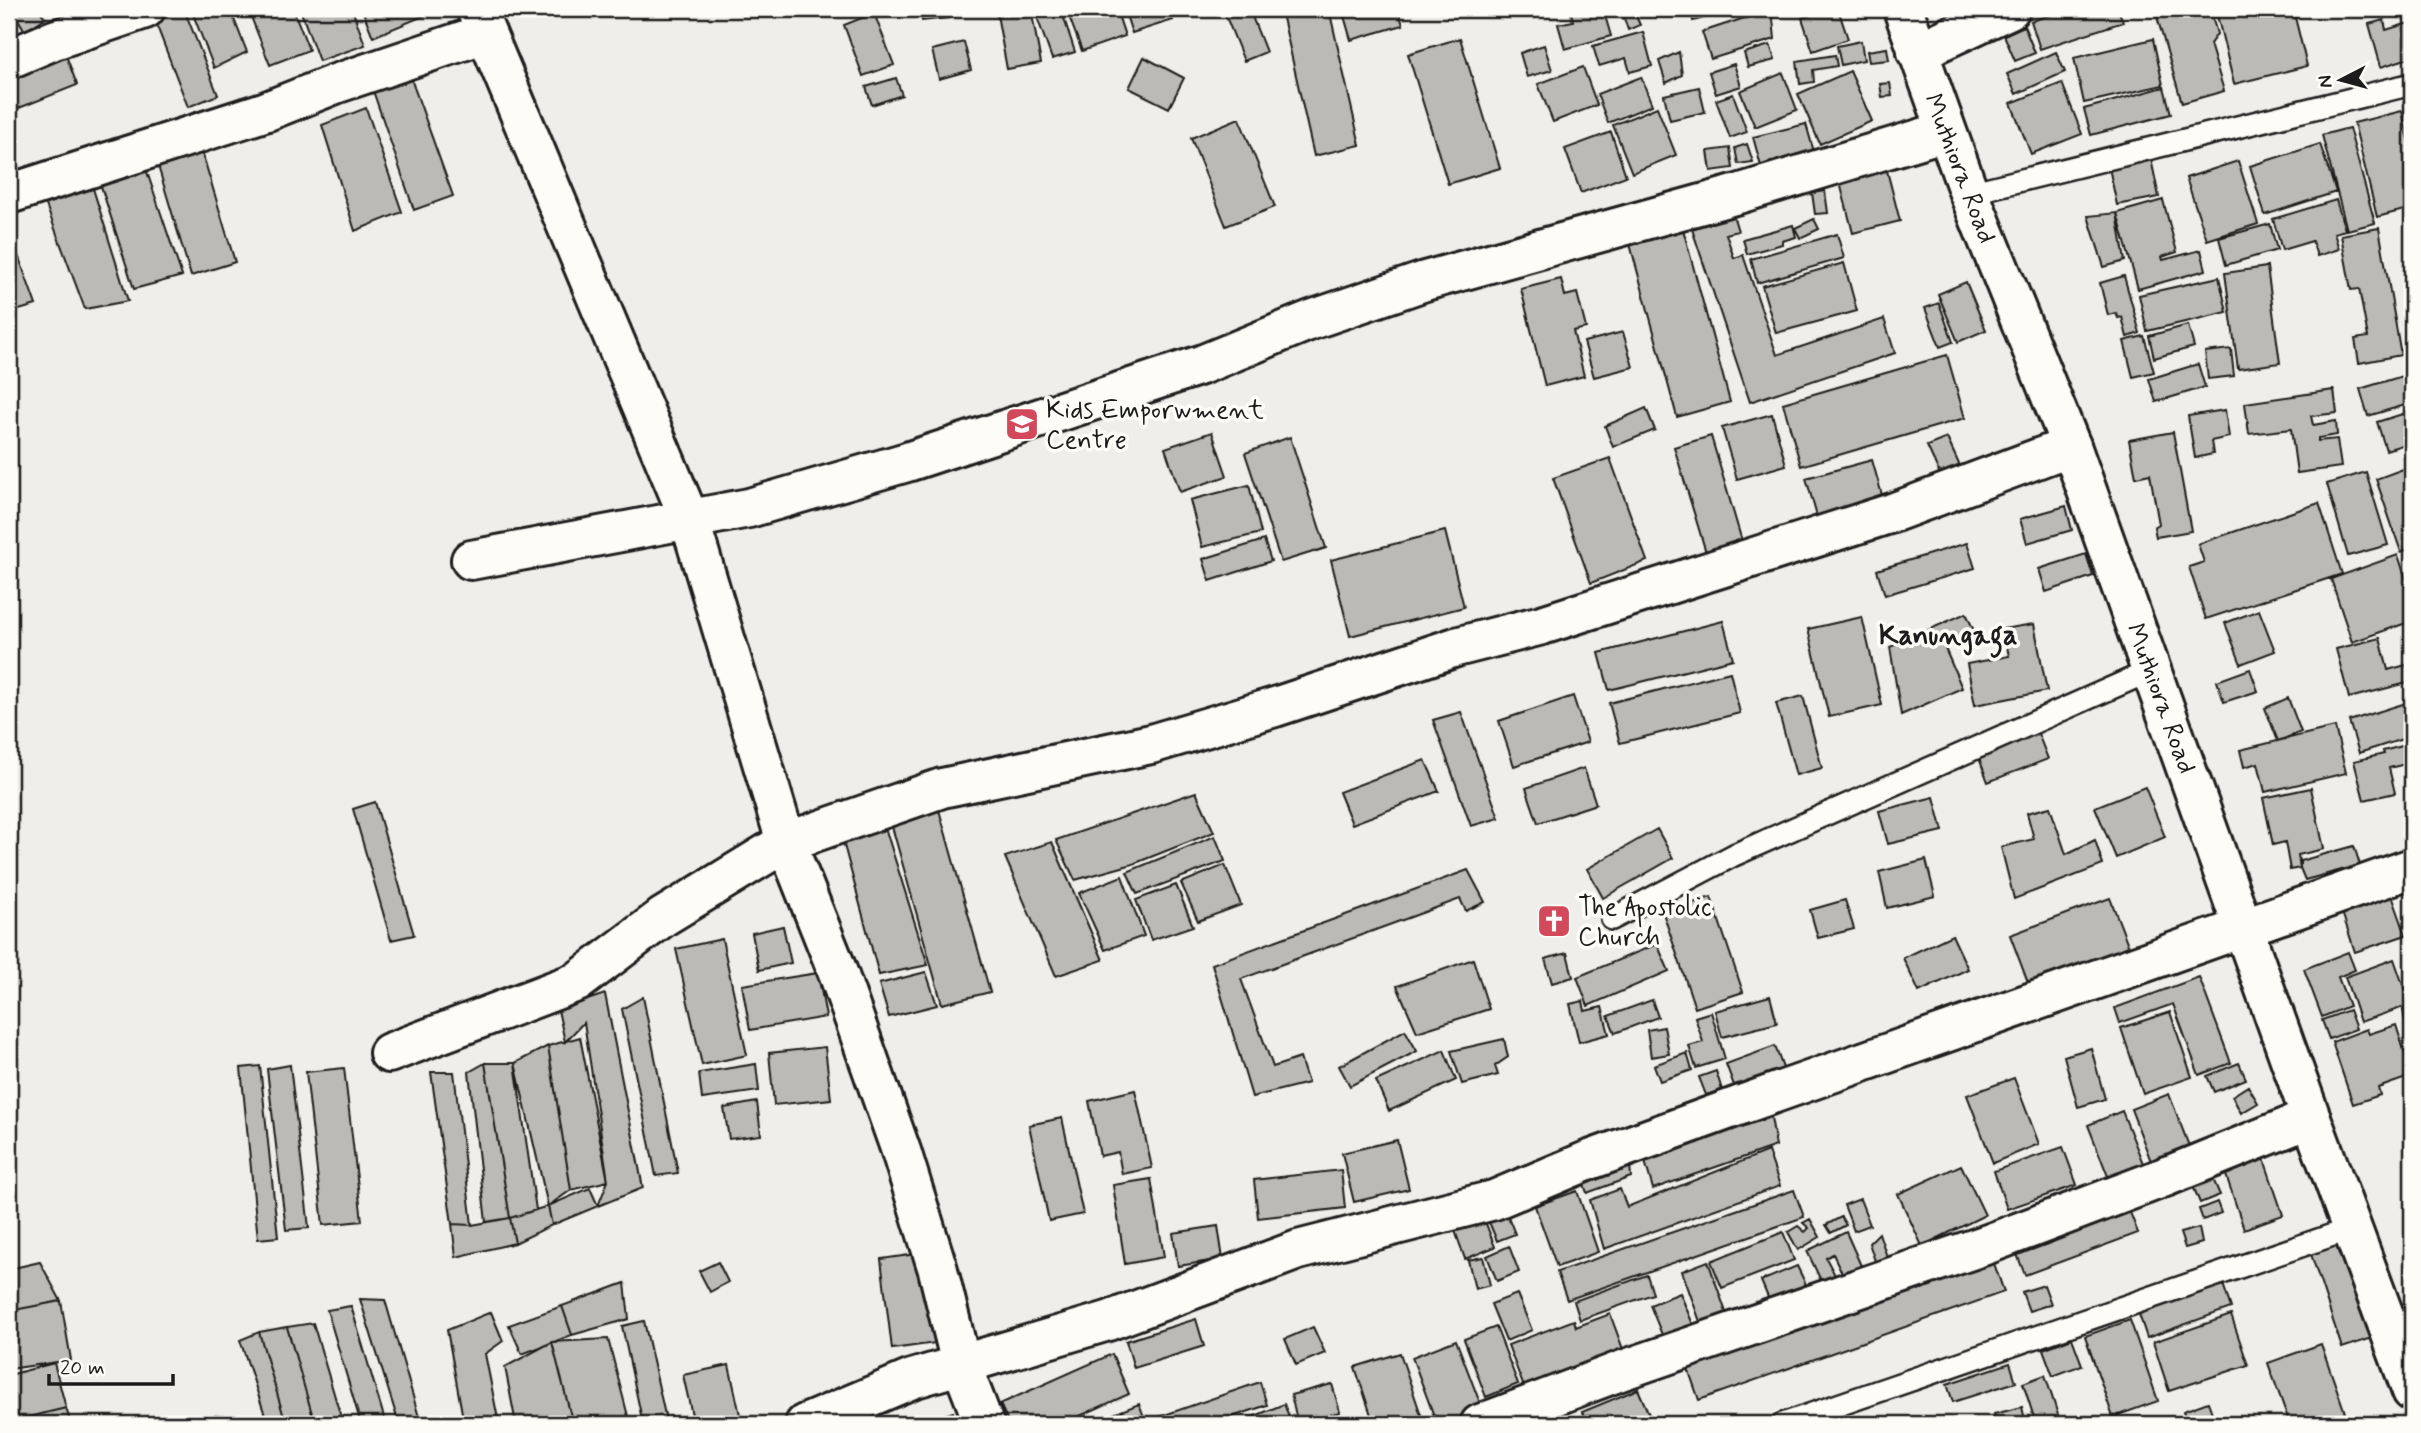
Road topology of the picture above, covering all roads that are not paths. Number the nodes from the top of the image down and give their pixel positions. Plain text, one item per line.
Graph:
1 (145, 9) edge
2 (1903, 9) edge
3 (2010, 9) edge
4 (481, 21) edge
5 (1917, 52) junction
6 (9, 60) edge
7 (2412, 84) edge
8 (1946, 131) junction
9 (1969, 193) junction
10 (9, 194) edge
11 (2071, 446) junction
12 (689, 518) junction
13 (471, 560) dead end
14 (2152, 670) junction
15 (786, 842) junction
16 (2412, 867) edge
17 (1612, 919) dead end
18 (2244, 928) junction
19 (388, 1054) dead end
20 (2311, 1118) junction
21 (2353, 1228) junction
22 (961, 1364) junction
23 (2412, 1391) edge
24 (805, 1424) edge
25 (984, 1424) edge
26 (1480, 1424) edge
27 (1783, 1424) edge

1 - 6 street
2 - 5 street, Muthiora Road
3 - 5 street
4 - 10 street
4 - 12 street
5 - 8 street, Muthiora Road
7 - 9 lane
8 - 9 street, Muthiora Road
8 - 12 street
9 - 11 street, Muthiora Road
11 - 14 street, Muthiora Road
11 - 15 street
12 - 13 street
12 - 15 street
14 - 17 lane
14 - 18 street, Muthiora Road
15 - 19 street
15 - 22 street
16 - 18 street
18 - 20 street, Muthiora Road
18 - 22 street
20 - 21 street, Muthiora Road
20 - 26 street
21 - 23 street, Muthiora Road
21 - 27 lane
22 - 24 street
22 - 25 street

